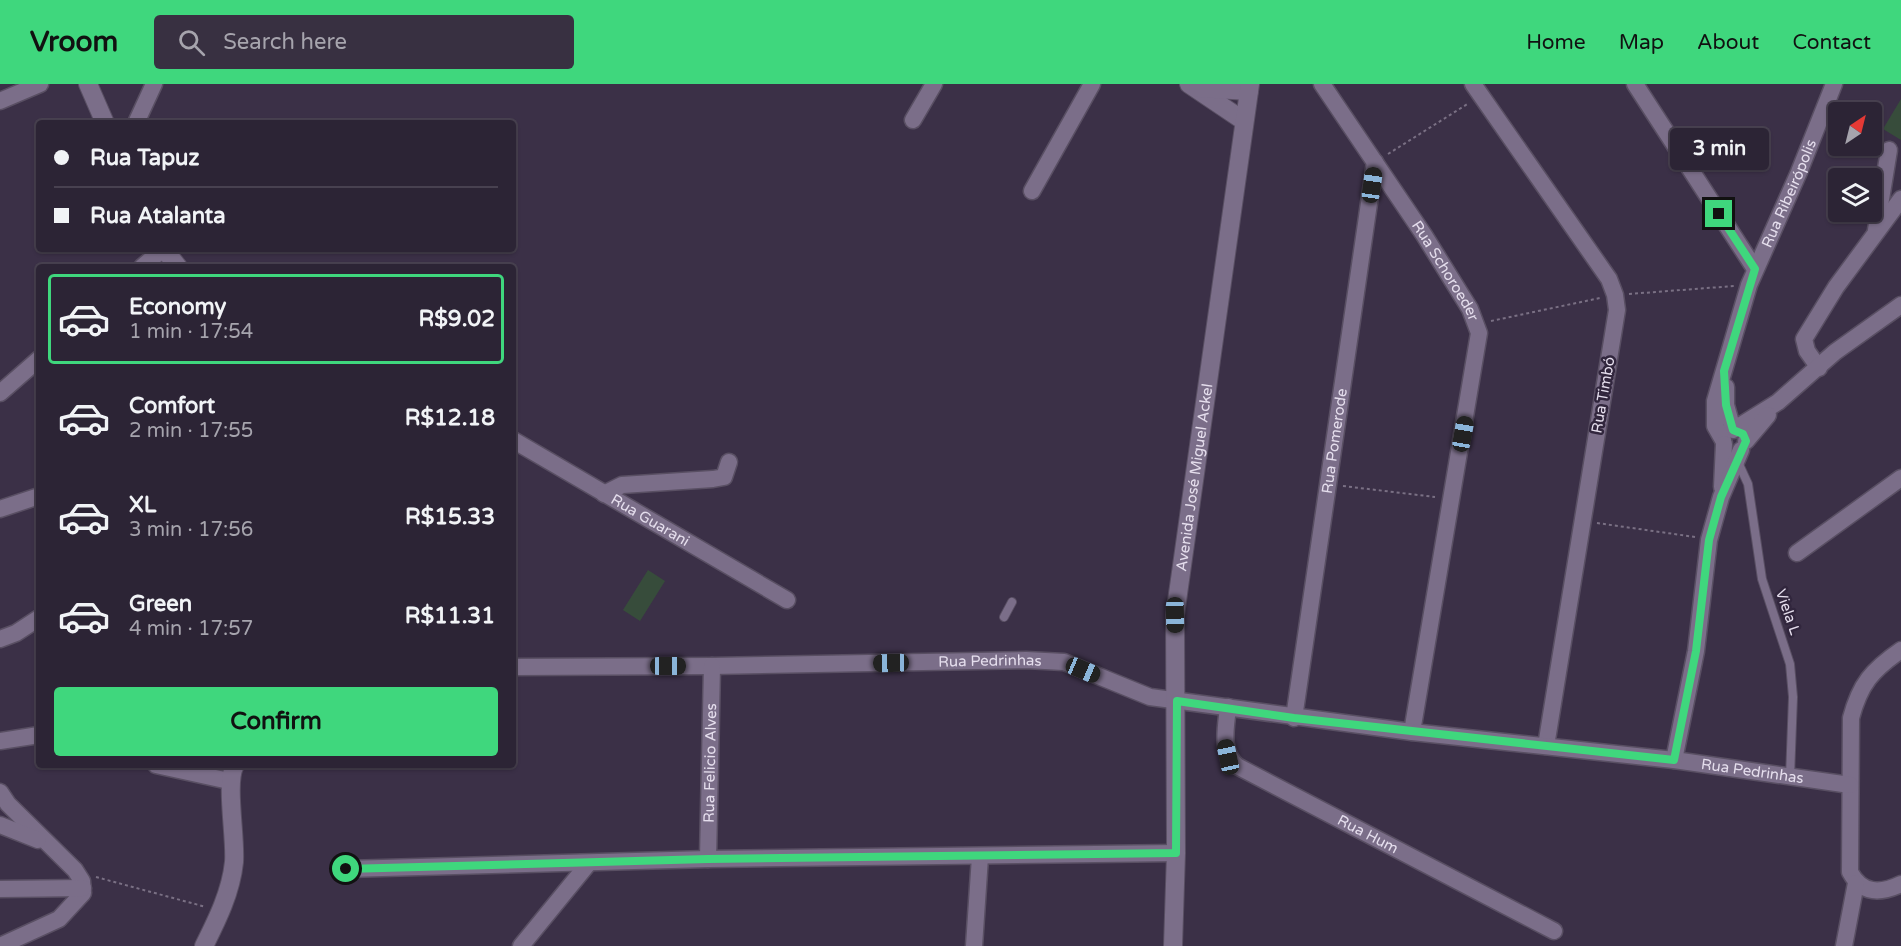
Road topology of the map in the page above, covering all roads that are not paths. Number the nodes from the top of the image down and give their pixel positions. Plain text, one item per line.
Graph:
1 (40, 84) edge
2 (88, 84) edge
3 (154, 84) edge
4 (934, 84) edge
5 (1092, 84) edge
6 (1322, 84) edge
7 (1635, 84) edge
8 (1834, 84) edge
9 (1193, 86) edge
10 (1250, 87) edge
11 (1477, 90) edge
12 (0, 101) edge
13 (104, 120) edge
14 (137, 120) edge
15 (913, 120) dead end
16 (1244, 121) junction
17 (1889, 150) dead end
18 (1375, 162) junction
19 (1032, 191) dead end
20 (1901, 199) edge
21 (1875, 233) junction
22 (160, 252) edge
23 (166, 252) edge
24 (146, 264) edge
25 (176, 264) edge
26 (1755, 269) junction
27 (1901, 305) edge
28 (36, 361) edge
29 (1819, 368) junction
30 (0, 393) edge
31 (516, 442) edge
32 (1734, 444) junction
33 (729, 462) dead end
34 (1901, 478) edge
35 (604, 494) junction
36 (36, 497) edge
37 (0, 508) edge
38 (1797, 553) dead end
39 (787, 600) dead end
40 (1012, 602) dead end
41 (1004, 617) dead end
42 (36, 620) edge
43 (0, 639) edge
44 (1901, 650) edge
45 (712, 666) junction
46 (516, 667) edge
47 (1177, 701) junction
48 (1228, 707) junction
49 (1294, 718) junction
50 (1412, 732) junction
51 (36, 735) edge
52 (0, 741) edge
53 (1546, 746) junction
54 (1674, 760) junction
55 (184, 768) edge
56 (232, 773) edge
57 (1790, 777) junction
58 (1850, 785) junction
59 (0, 792) edge
60 (0, 825) edge
61 (45, 842) junction
62 (1176, 853) junction
63 (980, 857) junction
64 (708, 859) junction
65 (588, 864) junction
66 (540, 865) junction
67 (346, 869) dead end
68 (1856, 883) junction
69 (1901, 884) edge
70 (83, 888) junction
71 (0, 889) edge
72 (556, 900) junction
73 (1554, 931) dead end
74 (0, 946) edge
75 (204, 946) edge
76 (522, 946) edge
77 (974, 946) edge
78 (1173, 946) edge
79 (1844, 946) edge

1 - 12 street
2 - 13 street
3 - 14 street
4 - 15 street
5 - 19 street
6 - 18 street, Rua Schoroeder
7 - 26 street
8 - 26 street, Rua Ribeirópolis
9 - 10 street
9 - 16 street
10 - 16 street, Avenida José Miguel Ackel
11 - 53 street, Rua Timbó
16 - 47 street, Avenida José Miguel Ackel
17 - 21 street
18 - 49 street, Rua Pomerode
18 - 50 street, Rua Schoroeder
20 - 21 street
21 - 29 street
22 - 24 street
23 - 25 street
26 - 32 street, Rua Ribeirópolis
27 - 29 street
28 - 30 street
29 - 32 street
31 - 35 street, Rua Guarani
32 - 54 street
32 - 57 lane, Viela L
33 - 35 street
34 - 38 street
35 - 39 street, Rua Guarani
36 - 37 street
40 - 41 lane
42 - 43 street
44 - 58 street
45 - 46 street, Rua Pedrinhas
45 - 47 street, Rua Pedrinhas
45 - 64 street, Rua Felicio Alves
47 - 48 street, Rua Pedrinhas
47 - 62 street, Avenida José Miguel Ackel
48 - 49 street, Rua Pedrinhas
48 - 73 street, Rua Hum
49 - 50 street, Rua Pedrinhas
50 - 53 street, Rua Pedrinhas
51 - 52 street
53 - 54 street, Rua Pedrinhas
54 - 57 street, Rua Pedrinhas
55 - 56 street
56 - 75 street
57 - 58 street, Rua Pedrinhas
58 - 68 street
59 - 61 street
60 - 61 street
61 - 70 street
62 - 63 street
62 - 78 street, Avenida José Miguel Ackel
63 - 64 street
63 - 77 street
64 - 65 street
65 - 66 street
65 - 72 street
66 - 67 street
66 - 72 street
68 - 69 street
68 - 79 street
70 - 71 street
70 - 74 street
72 - 76 street

